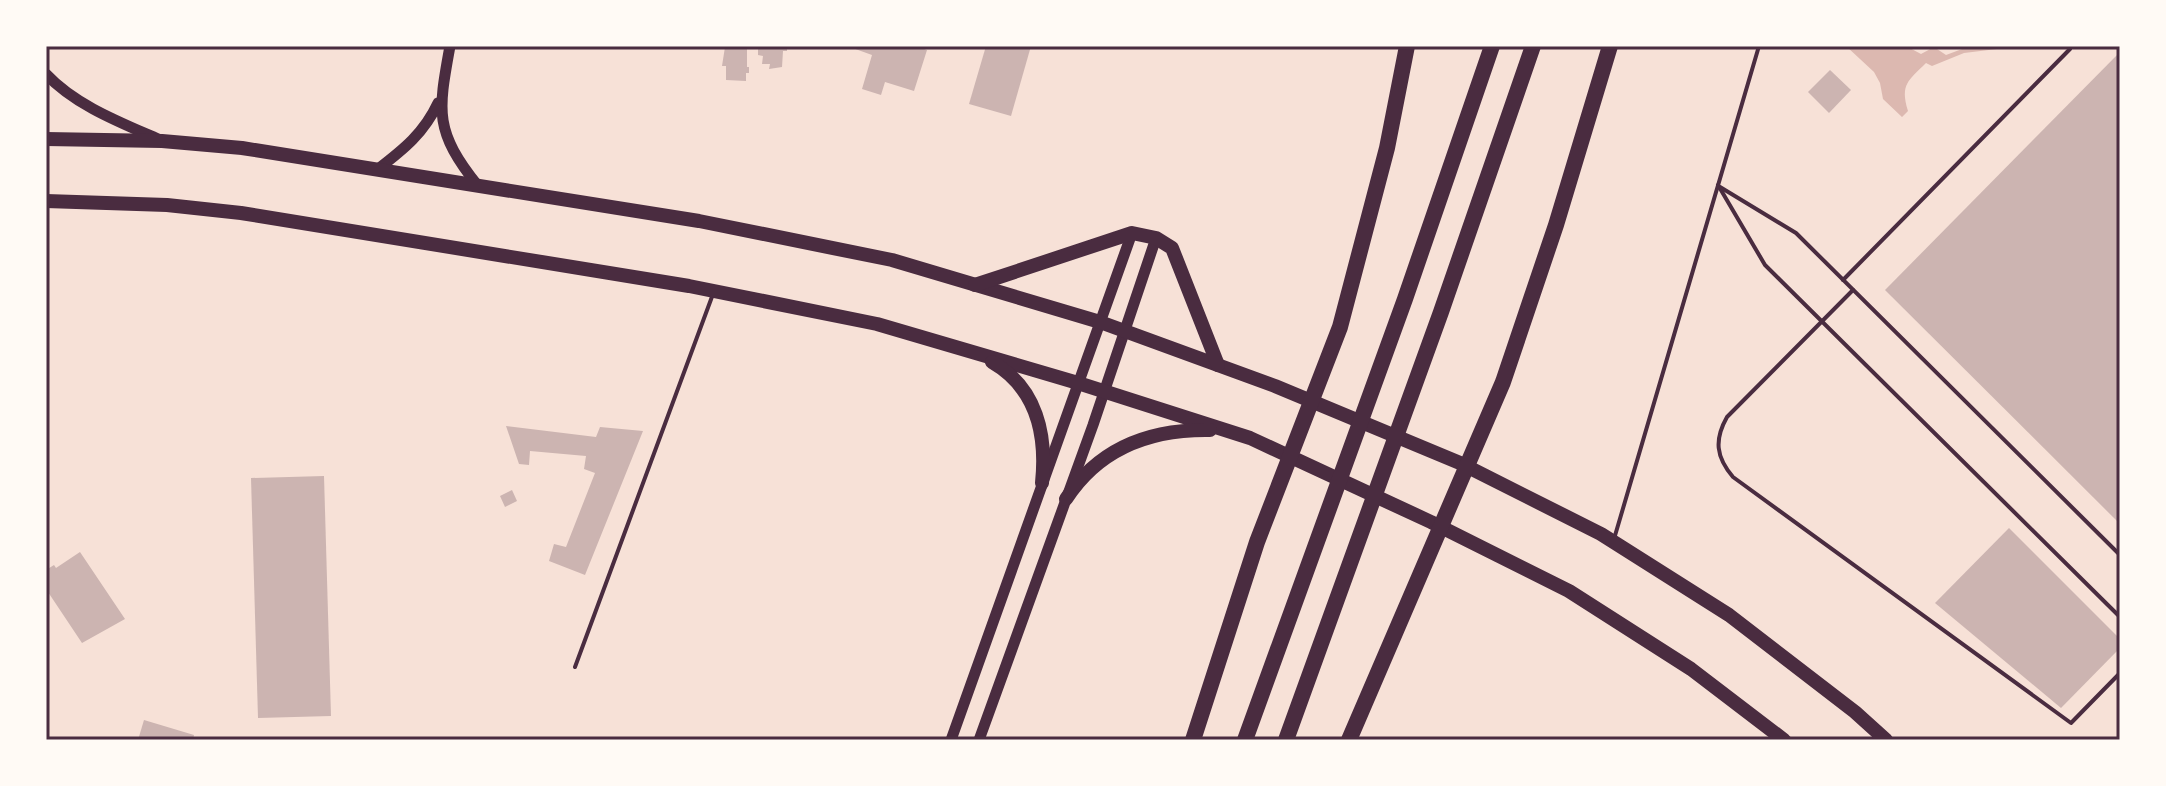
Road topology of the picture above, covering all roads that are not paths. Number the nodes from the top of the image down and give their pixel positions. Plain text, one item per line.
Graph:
1 (450, 46) edge
2 (1407, 46) edge
3 (1492, 46) edge
4 (1533, 46) edge
5 (1610, 46) edge
6 (1759, 46) edge
7 (2067, 46) edge
8 (46, 74) edge
9 (440, 99) junction
10 (46, 139) edge
11 (162, 141) junction
12 (378, 169) junction
13 (1718, 185) junction
14 (478, 186) junction
15 (46, 201) edge
16 (1132, 233) junction
17 (1156, 238) junction
18 (1843, 280) junction
19 (975, 285) junction
20 (1853, 290) junction
21 (714, 291) junction
22 (1822, 321) junction
23 (1100, 322) junction
24 (1125, 331) junction
25 (978, 354) junction
26 (1218, 365) junction
27 (1078, 383) junction
28 (1104, 391) junction
29 (1235, 433) junction
30 (1042, 483) junction
31 (1066, 499) junction
32 (1614, 542) junction
33 (2120, 555) edge
34 (2120, 617) edge
35 (575, 667) dead end
36 (2120, 673) edge
37 (951, 740) edge
38 (979, 740) edge
39 (1193, 740) edge
40 (1245, 740) edge
41 (1286, 740) edge
42 (1349, 740) edge
43 (1784, 740) edge
44 (1886, 740) edge

1 - 9 street
2 - 39 highway
3 - 40 highway
4 - 41 highway
5 - 42 highway
6 - 13 lane
7 - 18 lane
8 - 11 street
9 - 12 street
9 - 14 street
10 - 11 main road
11 - 12 main road
12 - 14 main road
13 - 18 lane
13 - 22 lane
13 - 32 lane
14 - 19 main road
15 - 21 main road
16 - 17 main road
16 - 19 main road
16 - 23 street
17 - 24 street
17 - 26 main road
18 - 20 lane
19 - 23 main road
20 - 22 lane
20 - 33 lane
21 - 25 main road
21 - 35 lane
22 - 34 lane
22 - 36 lane
23 - 24 main road
23 - 27 street
24 - 26 main road
24 - 28 street
25 - 27 main road
25 - 30 main road
26 - 32 main road
27 - 28 main road
27 - 30 street
28 - 29 main road
28 - 31 street
29 - 31 main road
29 - 43 main road
30 - 37 street
31 - 38 street
32 - 44 main road

